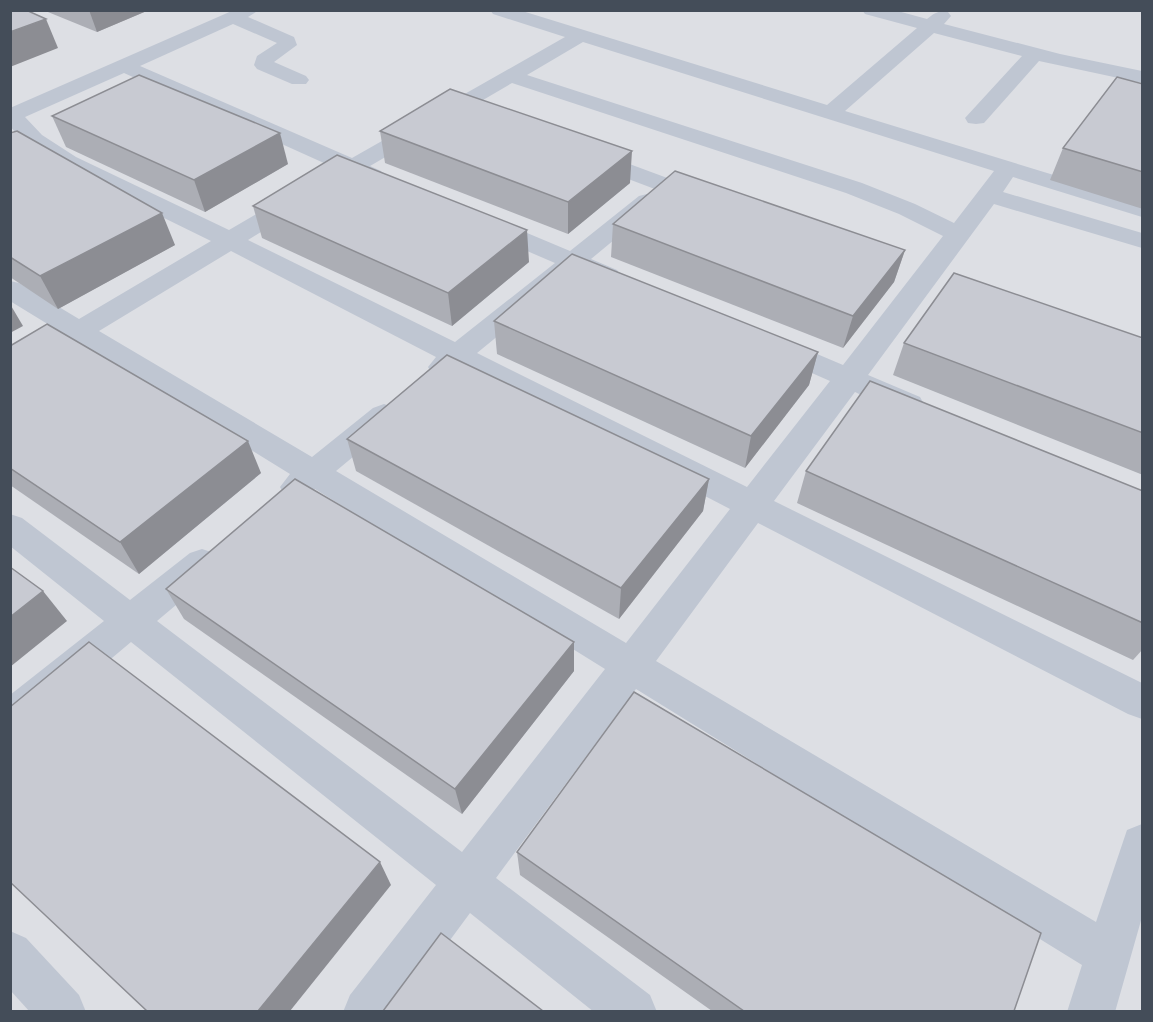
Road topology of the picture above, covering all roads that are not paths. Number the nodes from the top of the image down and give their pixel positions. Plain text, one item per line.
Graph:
1 (499, 10) edge
2 (568, 10) edge
3 (871, 10) edge
4 (948, 10) edge
5 (242, 14) edge
6 (545, 25) junction
7 (930, 27) junction
8 (580, 36) junction
9 (1034, 55) junction
10 (125, 66) junction
11 (510, 76) junction
12 (1143, 77) edge
13 (299, 80) dead end
14 (457, 107) junction
15 (830, 113) junction
16 (11, 116) edge
17 (976, 118) dead end
18 (490, 119) edge
19 (567, 148) edge
20 (352, 168) junction
21 (998, 182) junction
22 (666, 185) junction
23 (396, 186) edge
24 (711, 202) edge
25 (1143, 210) edge
26 (463, 214) edge
27 (958, 234) junction
28 (229, 240) junction
29 (1143, 241) edge
30 (573, 261) junction
31 (628, 284) edge
32 (10, 290) edge
33 (77, 332) junction
34 (749, 336) edge
35 (457, 355) junction
36 (10, 372) edge
37 (849, 378) junction
38 (936, 415) edge
39 (312, 473) junction
40 (276, 502) edge
41 (752, 505) junction
42 (10, 527) edge
43 (222, 547) edge
44 (131, 620) junction
45 (631, 665) junction
46 (1143, 702) edge
47 (10, 719) edge
48 (1143, 845) edge
49 (466, 880) junction
50 (10, 954) edge
51 (1108, 955) junction
52 (1099, 1008) edge
53 (62, 1011) edge
54 (367, 1011) edge
55 (633, 1011) edge

1 - 6 lane
2 - 6 lane
3 - 7 lane
4 - 7 lane
5 - 10 lane
5 - 13 lane
6 - 8 lane
7 - 9 lane
7 - 15 lane
8 - 11 lane
8 - 15 lane
9 - 12 lane
9 - 17 lane
10 - 16 lane
10 - 20 lane
11 - 14 lane
11 - 27 lane
14 - 18 lane
14 - 20 lane
15 - 21 lane
16 - 28 lane
19 - 22 lane
20 - 23 lane
20 - 28 lane
21 - 25 lane
21 - 27 lane
21 - 29 lane
22 - 24 lane
22 - 30 lane
26 - 30 lane
27 - 37 lane
28 - 33 lane
28 - 35 lane
30 - 31 lane
30 - 35 lane
32 - 33 lane
33 - 36 lane
33 - 39 lane
34 - 37 lane
35 - 39 lane
35 - 41 lane
37 - 38 lane
37 - 41 lane
39 - 40 lane
39 - 45 lane
41 - 45 lane
41 - 46 lane
42 - 44 lane
43 - 44 lane
44 - 47 lane
44 - 49 lane
45 - 49 lane
45 - 51 lane
48 - 51 lane
49 - 54 lane
49 - 55 lane
50 - 53 lane
51 - 52 lane

